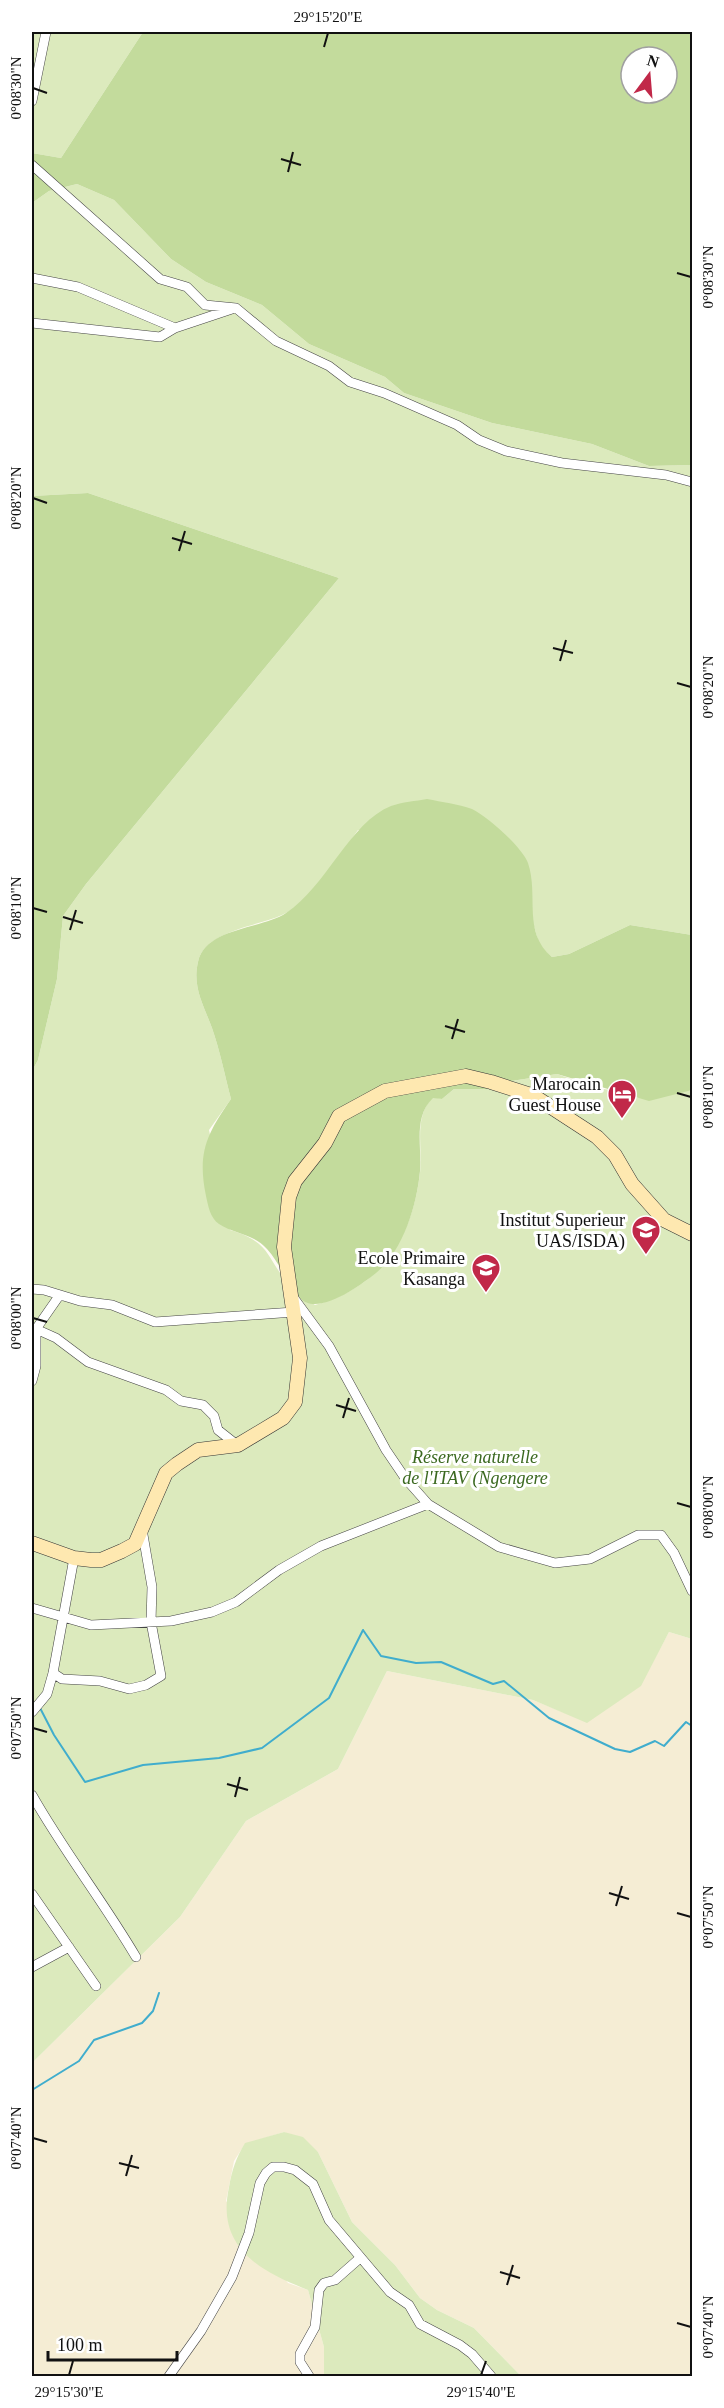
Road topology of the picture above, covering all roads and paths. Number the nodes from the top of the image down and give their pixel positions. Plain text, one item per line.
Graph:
1 (46, 32) edge
2 (32, 101) edge
3 (32, 165) edge
4 (32, 278) edge
5 (236, 308) junction
6 (32, 323) edge
7 (175, 328) junction
8 (693, 482) edge
9 (693, 1234) edge
10 (32, 1289) edge
11 (59, 1296) junction
12 (292, 1296) junction
13 (294, 1312) junction
14 (36, 1329) junction
15 (32, 1381) edge
16 (238, 1445) junction
17 (428, 1504) junction
18 (141, 1527) junction
19 (32, 1543) edge
20 (74, 1558) junction
21 (693, 1591) edge
22 (32, 1608) edge
23 (62, 1616) junction
24 (151, 1622) junction
25 (53, 1672) junction
26 (32, 1712) edge
27 (32, 1795) edge
28 (32, 1894) edge
29 (69, 1947) junction
30 (136, 1957) dead end
31 (32, 1967) edge
32 (96, 1986) dead end
33 (360, 2258) junction
34 (169, 2376) edge
35 (309, 2376) edge
36 (491, 2376) edge

1 - 2 street
3 - 5 street
4 - 7 street
5 - 7 street
5 - 8 street
6 - 7 street
9 - 12 street
10 - 11 street
11 - 13 street
11 - 14 street
12 - 13 street
12 - 17 street
13 - 16 street
14 - 15 street
14 - 16 street
16 - 18 street
17 - 21 street
17 - 24 street
18 - 20 street
18 - 24 street
19 - 20 street
20 - 23 street
22 - 23 street
23 - 24 street
23 - 25 street
24 - 25 street
25 - 26 street
27 - 30 street
28 - 29 street
29 - 31 street
29 - 32 street
33 - 34 street
33 - 35 street
33 - 36 street

